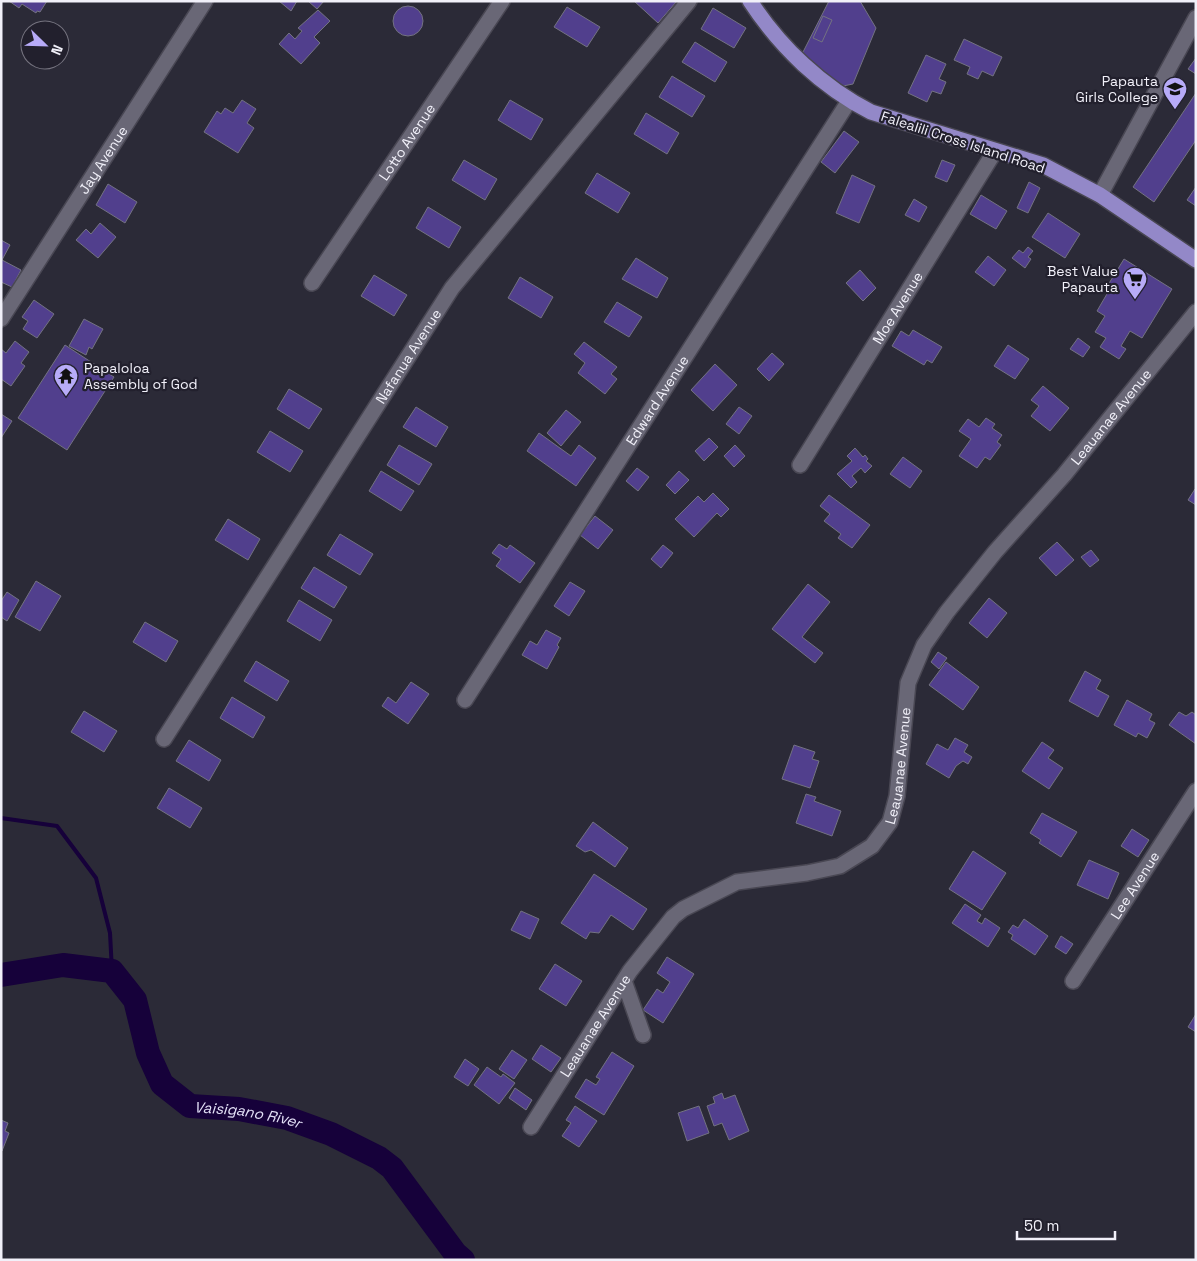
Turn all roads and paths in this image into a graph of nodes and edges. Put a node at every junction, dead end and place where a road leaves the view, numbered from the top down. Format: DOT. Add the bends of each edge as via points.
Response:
graph roads {
  1 [pos="205,1"];
  2 [pos="502,1"];
  3 [pos="689,1"];
  4 [pos="750,1"];
  5 [pos="1196,18"];
  6 [pos="849,101"];
  7 [pos="995,152"];
  8 [pos="1100,195"];
  9 [pos="1196,260"];
  10 [pos="312,283"];
  11 [pos="1196,312"];
  12 [pos="1,318"];
  13 [pos="800,464"];
  14 [pos="465,700"];
  15 [pos="164,739"];
  16 [pos="1196,791"];
  17 [pos="624,980"];
  18 [pos="1073,981"];
  19 [pos="643,1035"];
  20 [pos="531,1127"];
  1 -- 12 [label="street, Jay Avenue"];
  2 -- 10 [label="street, Lotto Avenue"];
  3 -- 15 [label="street, Nafanua Avenue" via="452,288"];
  4 -- 6 [label="main road, Falealili Cross Island Road" via="765,24 812,72"];
  5 -- 8 [label="street"];
  6 -- 7 [label="main road, Falealili Cross Island Road" via="871,112"];
  6 -- 14 [label="street, Edward Avenue"];
  7 -- 8 [label="main road, Falealili Cross Island Road" via="1042,165"];
  7 -- 13 [label="street, Moe Avenue"];
  8 -- 9 [label="main road, Falealili Cross Island Road"];
  11 -- 17 [label="street, Leauanae Avenue" via="1064,475 995,552 924,645 908,683 897,796 890,822 872,846 840,866 737,882 683,909 673,917"];
  16 -- 18 [label="street, Lee Avenue"];
  17 -- 19 [label="street"];
  17 -- 20 [label="street, Leauanae Avenue"];
}
